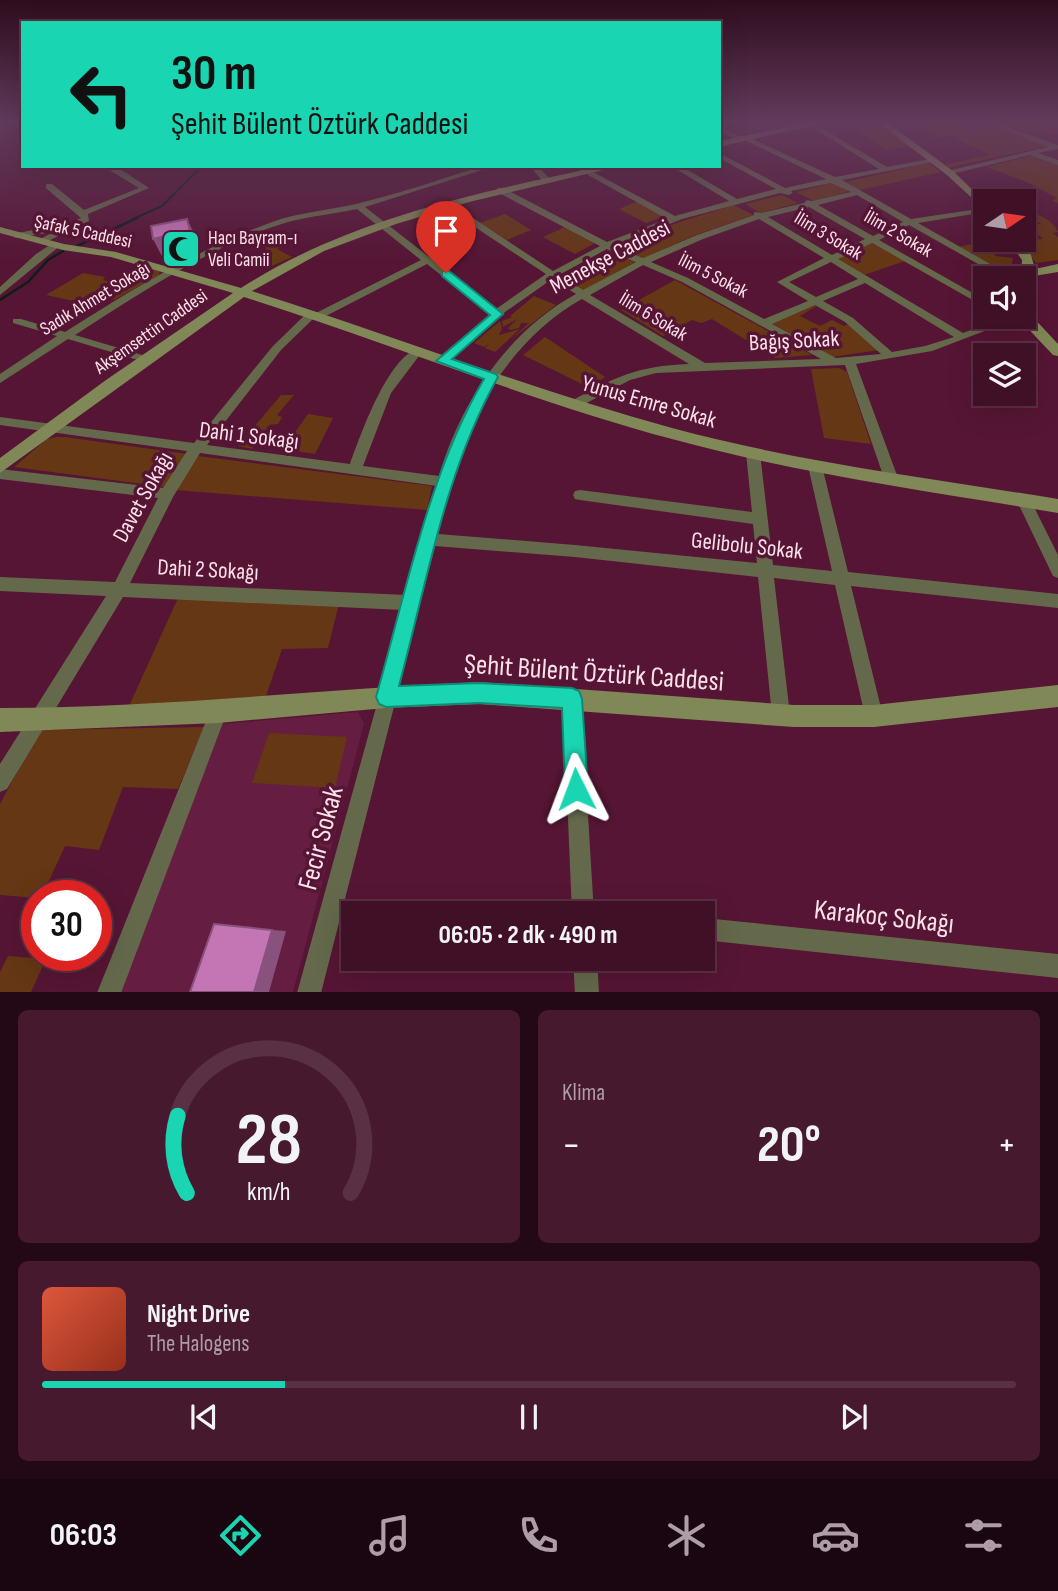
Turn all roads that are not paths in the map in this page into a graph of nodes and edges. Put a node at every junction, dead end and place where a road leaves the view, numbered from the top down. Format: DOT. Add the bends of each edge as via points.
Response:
graph roads {
  1 [pos="742,167"];
  2 [pos="806,167"];
  3 [pos="882,167"];
  4 [pos="899,167"];
  5 [pos="943,167"];
  6 [pos="973,167"];
  7 [pos="481,168"];
  8 [pos="536,168"];
  9 [pos="580,168"];
  10 [pos="607,168"];
  11 [pos="678,168"];
  12 [pos="114,169"];
  13 [pos="887,170"];
  14 [pos="589,172"];
  15 [pos="950,173"];
  16 [pos="547,181"];
  17 [pos="837,181"];
  18 [pos="49,186"];
  19 [pos="500,190"];
  20 [pos="786,191"];
  21 [pos="857,193"];
  22 [pos="973,196"];
  23 [pos="736,201"];
  24 [pos="446,204"];
  25 [pos="811,204"];
  26 [pos="358,206"];
  27 [pos="973,210"];
  28 [pos="83,212"];
  29 [pos="760,216"];
  30 [pos="674,219"];
  31 [pos="909,222"];
  32 [pos="382,225"];
  33 [pos="76,226"];
  34 [pos="0,230"];
  35 [pos="18,236"];
  36 [pos="872,239"];
  37 [pos="41,241"];
  38 [pos="56,245"];
  39 [pos="607,246"];
  40 [pos="831,258"];
  41 [pos="428,260"];
  42 [pos="644,261"];
  43 [pos="988,266"];
  44 [pos="1058,268"];
  45 [pos="176,271"];
  46 [pos="552,274"];
  47 [pos="1036,275"];
  48 [pos="866,279"];
  49 [pos="241,291"];
  50 [pos="0,292"];
  51 [pos="583,295"];
  52 [pos="973,297"];
  53 [pos="815,300"];
  54 [pos="497,314"];
  55 [pos="315,315"];
  56 [pos="17,321"];
  57 [pos="765,323"];
  58 [pos="979,329"];
  59 [pos="1036,329"];
  60 [pos="65,336"];
  61 [pos="962,337"];
  62 [pos="416,352"];
  63 [pos="1058,352"];
  64 [pos="890,356"];
  65 [pos="145,359"];
  66 [pos="849,360"];
  67 [pos="443,361"];
  68 [pos="832,361"];
  69 [pos="702,367"];
  70 [pos="491,377"];
  71 [pos="0,379"];
  72 [pos="575,404"];
  73 [pos="0,421"];
  74 [pos="48,428"];
  75 [pos="195,450"];
  76 [pos="752,453"];
  77 [pos="814,466"];
  78 [pos="0,467"];
  79 [pos="354,471"];
  80 [pos="0,474"];
  81 [pos="891,478"];
  82 [pos="445,482"];
  83 [pos="167,494"];
  84 [pos="580,495"];
  85 [pos="1024,501"];
  86 [pos="1058,506"];
  87 [pos="759,519"];
  88 [pos="431,540"];
  89 [pos="764,571"];
  90 [pos="1058,571"];
  91 [pos="842,578"];
  92 [pos="0,584"];
  93 [pos="120,588"];
  94 [pos="1058,601"];
  95 [pos="414,603"];
  96 [pos="1058,696"];
  97 [pos="386,697"];
  98 [pos="572,699"];
  99 [pos="218,712"];
  100 [pos="781,715"];
  101 [pos="874,716"];
  102 [pos="0,720"];
  103 [pos="40,720"];
  104 [pos="0,782"];
  105 [pos="582,901"];
  106 [pos="715,930"];
  107 [pos="1058,966"];
  108 [pos="586,971"];
  109 [pos="109,992"];
  110 [pos="309,992"];
  111 [pos="587,992"];
  1 -- 20 [label="street, İlim 2 Sokak"];
  2 -- 17 [label="street"];
  3 -- 13 [label="street"];
  4 -- 13 [label="street"];
  5 -- 15 [label="street"];
  6 -- 15 [label="street"];
  7 -- 26 [label="street, Sadık Ahmet Sokağı"];
  8 -- 16 [label="street"];
  9 -- 14 [label="street"];
  10 -- 14 [label="street, Akşemsettin Caddesi"];
  11 -- 23 [label="street, İlim 3 Sokak"];
  12 -- 28 [label="street" via="145,188"];
  13 -- 17 [label="street"];
  14 -- 16 [label="street, Akşemsettin Caddesi"];
  14 -- 30 [label="street"];
  15 -- 22 [label="street"];
  16 -- 19 [label="street, Akşemsettin Caddesi"];
  17 -- 20 [label="street"];
  17 -- 21 [label="street"];
  18 -- 28 [label="street"];
  19 -- 24 [label="street, Akşemsettin Caddesi"];
  19 -- 39 [label="street, İlim 5 Sokak"];
  20 -- 23 [label="street"];
  20 -- 25 [label="street, İlim 2 Sokak"];
  21 -- 25 [label="street, Menekşe Caddesi"];
  21 -- 31 [label="street"];
  23 -- 29 [label="street, İlim 3 Sokak"];
  23 -- 30 [label="street"];
  24 -- 32 [label="street, Akşemsettin Caddesi"];
  24 -- 46 [label="street, İlim 6 Sokak"];
  25 -- 29 [label="street, Menekşe Caddesi"];
  25 -- 36 [label="street, İlim 2 Sokak"];
  26 -- 32 [label="street"];
  26 -- 45 [label="street, Sadık Ahmet Sokağı" via="274,224"];
  27 -- 31 [label="street"];
  28 -- 33 [label="street" via="86,220"];
  29 -- 40 [label="street, İlim 3 Sokak"];
  29 -- 42 [label="street, Menekşe Caddesi"];
  30 -- 39 [label="street"];
  31 -- 36 [label="street"];
  31 -- 43 [label="street"];
  32 -- 41 [label="street"];
  32 -- 49 [label="street, Akşemsettin Caddesi" via="318,250"];
  33 -- 35 [label="street"];
  33 -- 37 [label="street"];
  34 -- 35 [label="street, Şafak 5 Caddesi"];
  35 -- 37 [label="street, Şafak 5 Caddesi"];
  36 -- 40 [label="street"];
  36 -- 52 [label="street, İlim 2 Sokak"];
  37 -- 38 [label="street, Şafak 5 Caddesi"];
  38 -- 45 [label="street, Şafak 5 Caddesi"];
  38 -- 50 [label="street" via="34,257"];
  39 -- 42 [label="street, İlim 5 Sokak"];
  39 -- 46 [label="street"];
  40 -- 48 [label="street, İlim 3 Sokak"];
  40 -- 53 [label="street" via="782,282"];
  41 -- 54 [label="street"];
  41 -- 55 [label="street, Davet Sokağı"];
  42 -- 51 [label="street, Menekşe Caddesi"];
  42 -- 57 [label="street, İlim 5 Sokak"];
  44 -- 47 [label="street"];
  45 -- 49 [label="street, Şafak 5 Caddesi"];
  45 -- 60 [label="street, Sadık Ahmet Sokağı"];
  46 -- 51 [label="street, İlim 6 Sokak"];
  46 -- 54 [label="street"];
  48 -- 53 [label="street"];
  48 -- 61 [label="street, İlim 3 Sokak"];
  49 -- 55 [label="street, Yunus Emre Sokak"];
  49 -- 65 [label="street, Akşemsettin Caddesi"];
  51 -- 69 [label="street, İlim 6 Sokak"];
  51 -- 70 [label="street, Menekşe Caddesi" via="541,322"];
  53 -- 57 [label="street"];
  53 -- 64 [label="street" via="856,326"];
  54 -- 67 [label="street"];
  55 -- 62 [label="street, Yunus Emre Sokak"];
  55 -- 75 [label="street, Davet Sokağı" via="277,348"];
  56 -- 60 [label="street"];
  57 -- 68 [label="street, İlim 5 Sokak"];
  58 -- 61 [label="street, Bağış Sokak"];
  59 -- 63 [label="street"];
  60 -- 65 [label="street"];
  60 -- 71 [label="street, Sadık Ahmet Sokağı"];
  61 -- 64 [label="street, Bağış Sokak"];
  62 -- 67 [label="street, Yunus Emre Sokak"];
  62 -- 79 [label="street" via="384,392"];
  64 -- 66 [label="street, Bağış Sokak"];
  65 -- 74 [label="street, Akşemsettin Caddesi"];
  66 -- 68 [label="street, Bağış Sokak"];
  66 -- 81 [label="street"];
  67 -- 70 [label="street, Yunus Emre Sokak"];
  68 -- 69 [label="street, Bağış Sokak"];
  69 -- 72 [label="street, Bağış Sokak" via="639,373"];
  70 -- 72 [label="street, Yunus Emre Sokak"];
  70 -- 82 [label="street, Menekşe Caddesi" via="461,434"];
  72 -- 76 [label="street, Yunus Emre Sokak"];
  73 -- 74 [label="street, Dahi 1 Sokağı"];
  74 -- 75 [label="street, Dahi 1 Sokağı"];
  74 -- 78 [label="street, Akşemsettin Caddesi"];
  75 -- 79 [label="street, Dahi 1 Sokağı"];
  75 -- 83 [label="street, Davet Sokağı"];
  76 -- 77 [label="street, Yunus Emre Sokak"];
  76 -- 87 [label="street"];
  77 -- 81 [label="street, Yunus Emre Sokak"];
  77 -- 91 [label="street"];
  79 -- 82 [label="street, Dahi 1 Sokağı"];
  80 -- 83 [label="street"];
  81 -- 85 [label="street, Yunus Emre Sokak"];
  82 -- 88 [label="street, Menekşe Caddesi"];
  83 -- 93 [label="street, Davet Sokağı"];
  84 -- 87 [label="street"];
  85 -- 86 [label="street, Yunus Emre Sokak"];
  85 -- 90 [label="street"];
  87 -- 89 [label="street"];
  88 -- 89 [label="street, Gelibolu Sokak"];
  88 -- 95 [label="street, Menekşe Caddesi"];
  89 -- 91 [label="street, Gelibolu Sokak"];
  89 -- 100 [label="street"];
  91 -- 94 [label="street, Gelibolu Sokak"];
  91 -- 101 [label="street"];
  92 -- 93 [label="street, Dahi 2 Sokağı"];
  93 -- 95 [label="street, Dahi 2 Sokağı"];
  93 -- 103 [label="street, Davet Sokağı"];
  95 -- 97 [label="street, Menekşe Caddesi"];
  96 -- 101 [label="street, Şehit Bülent Öztürk Caddesi"];
  97 -- 98 [label="street, Şehit Bülent Öztürk Caddesi" via="479,693"];
  97 -- 99 [label="street, Şehit Bülent Öztürk Caddesi"];
  97 -- 110 [label="street, Fecir Sokak"];
  98 -- 100 [label="street, Şehit Bülent Öztürk Caddesi"];
  98 -- 105 [label="street"];
  99 -- 103 [label="street, Şehit Bülent Öztürk Caddesi"];
  99 -- 109 [label="street"];
  100 -- 101 [label="street, Şehit Bülent Öztürk Caddesi"];
  102 -- 103 [label="street, Şehit Bülent Öztürk Caddesi"];
  103 -- 104 [label="street, Davet Sokağı"];
  106 -- 107 [label="street, Karakoç Sokağı"];
  108 -- 111 [label="street"];
}
